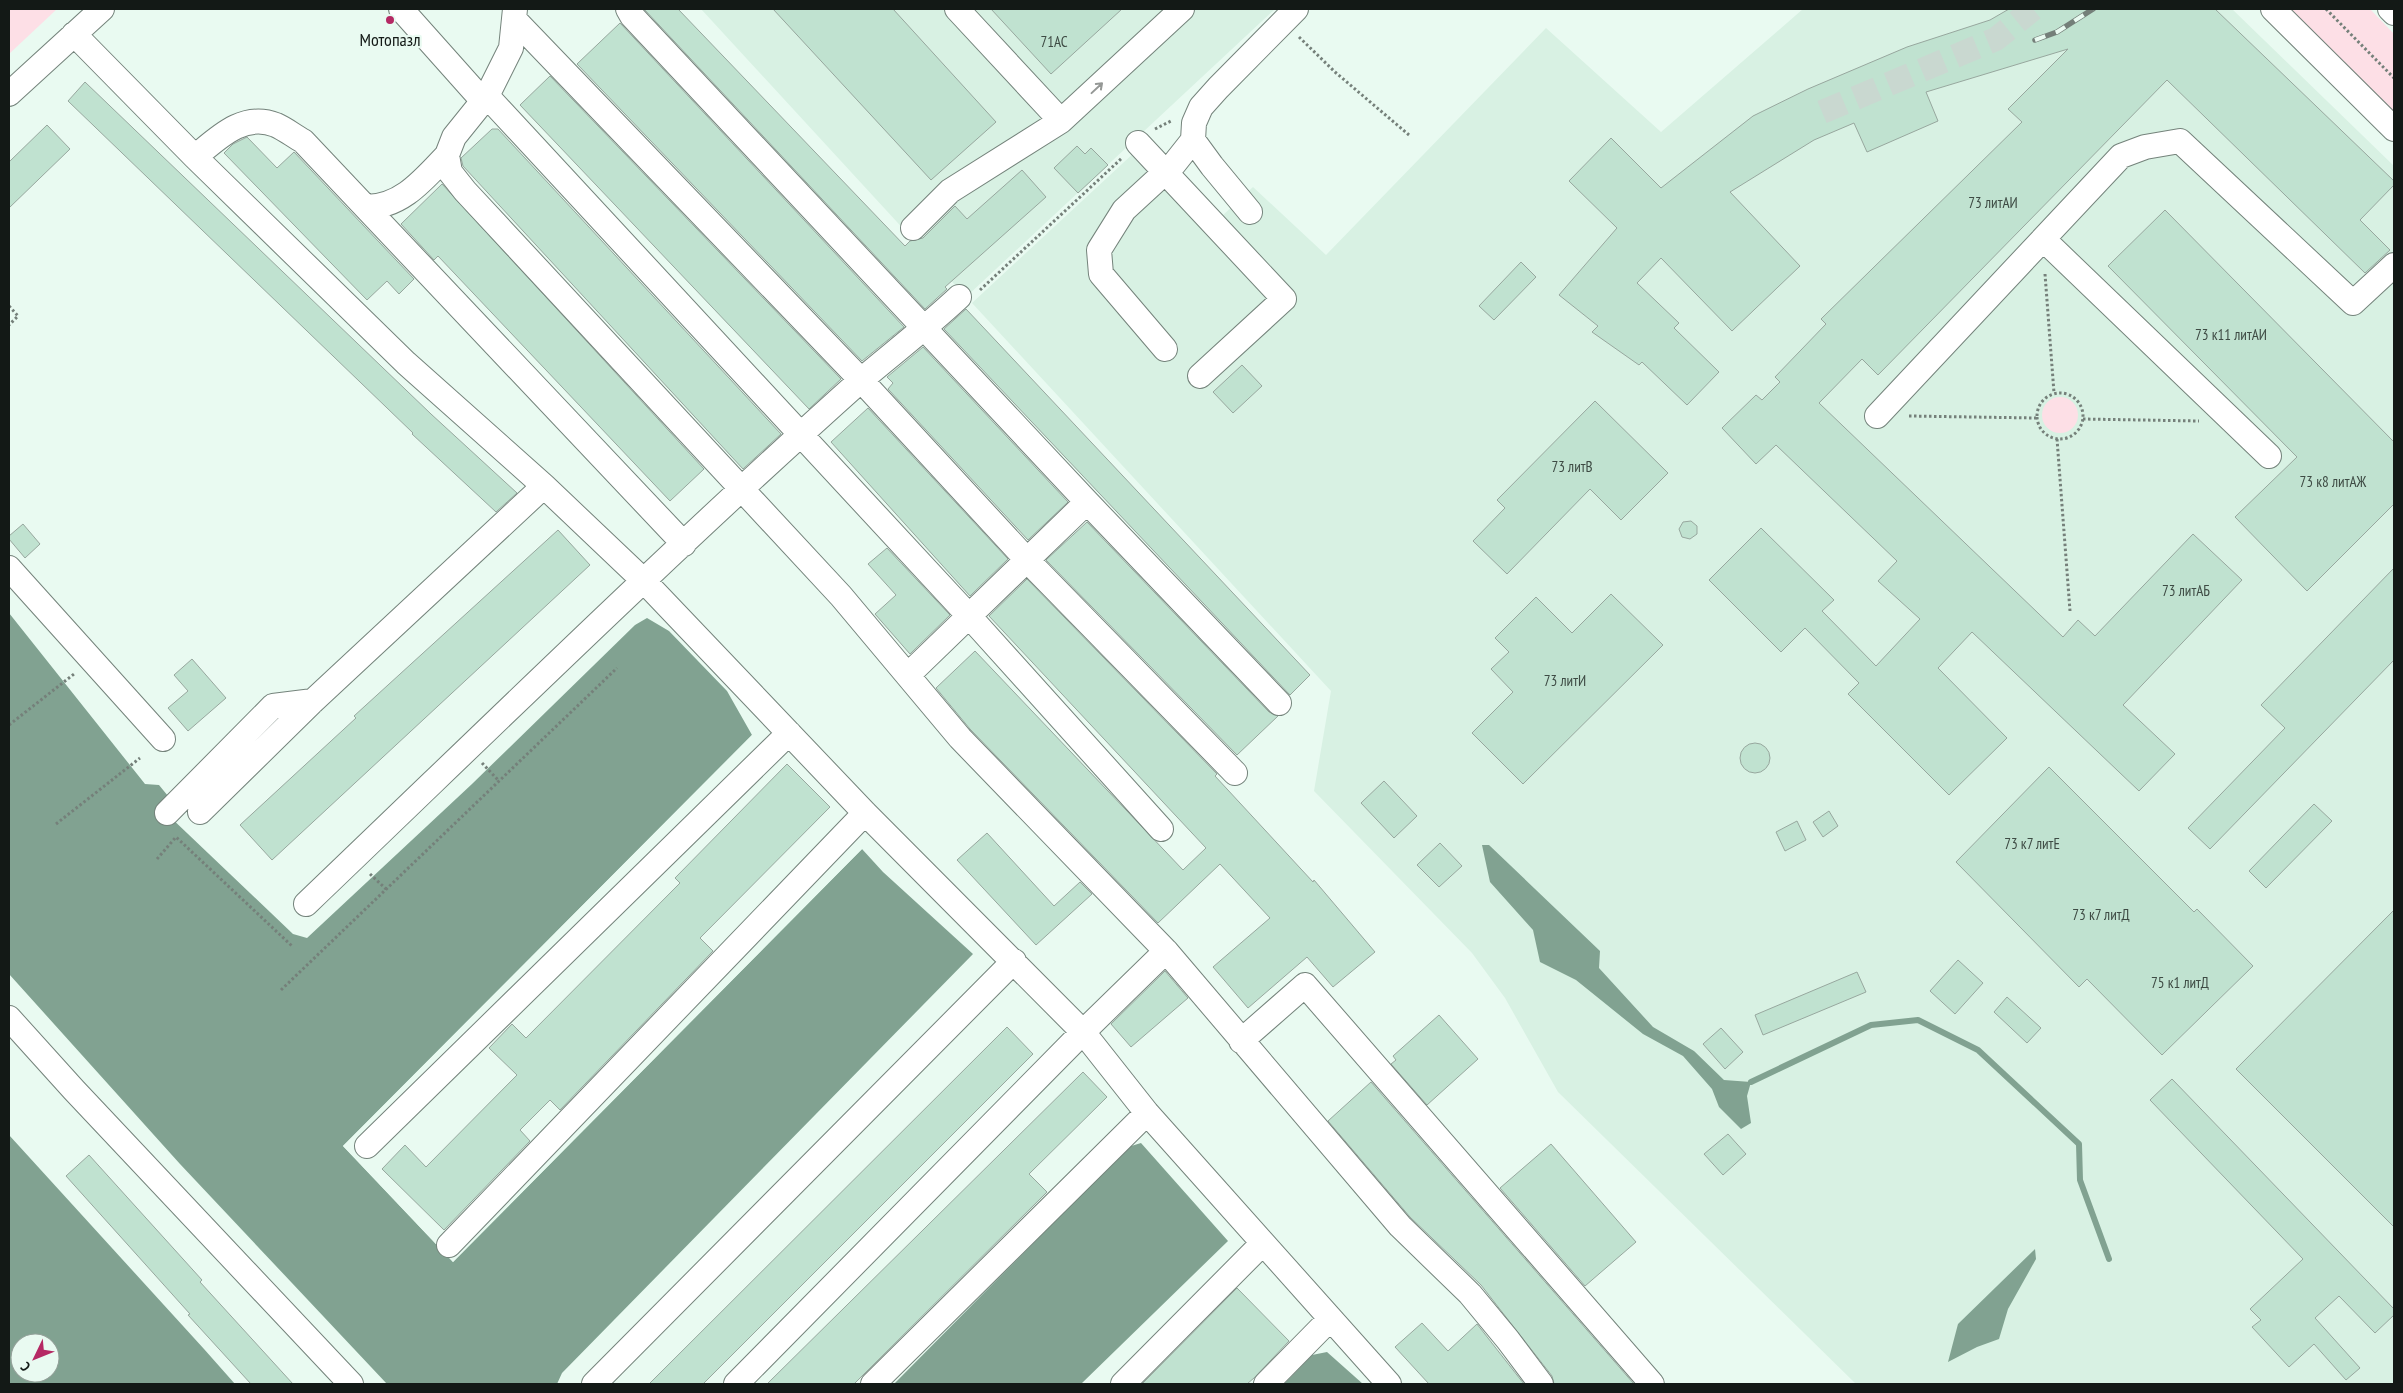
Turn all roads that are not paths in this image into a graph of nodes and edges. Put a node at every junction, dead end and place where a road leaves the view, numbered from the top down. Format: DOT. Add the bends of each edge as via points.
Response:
graph roads {
  1 [pos="102,9"];
  2 [pos="401,9"];
  3 [pos="628,9"];
  4 [pos="957,9"];
  5 [pos="1182,9"];
  6 [pos="2272,9"];
  7 [pos="2390,9"];
  8 [pos="2394,13"];
  9 [pos="515,14"];
  10 [pos="1291,15"];
  11 [pos="74,34"];
  12 [pos="9,94"];
  13 [pos="485,99"];
  14 [pos="1061,121"];
  15 [pos="2394,130"];
  16 [pos="1193,140"];
  17 [pos="1138,143"];
  18 [pos="195,156"];
  19 [pos="447,156"];
  20 [pos="1165,172"];
  21 [pos="366,207"];
  22 [pos="1250,212"];
  23 [pos="912,228"];
  24 [pos="2043,239"];
  25 [pos="2394,265"];
  26 [pos="959,298"];
  27 [pos="926,329"];
  28 [pos="1165,348"];
  29 [pos="1200,376"];
  30 [pos="862,380"];
  31 [pos="1877,416"];
  32 [pos="801,436"];
  33 [pos="2269,456"];
  34 [pos="544,486"];
  35 [pos="743,490"];
  36 [pos="1087,502"];
  37 [pos="684,544"];
  38 [pos="1028,560"];
  39 [pos="9,568"];
  40 [pos="644,581"];
  41 [pos="969,616"];
  42 [pos="909,674"];
  43 [pos="313,700"];
  44 [pos="1279,703"];
  45 [pos="789,733"];
  46 [pos="163,739"];
  47 [pos="1235,773"];
  48 [pos="200,812"];
  49 [pos="865,813"];
  50 [pos="167,814"];
  51 [pos="1161,829"];
  52 [pos="306,904"];
  53 [pos="1166,951"];
  54 [pos="1014,961"];
  55 [pos="9,1018"];
  56 [pos="1083,1032"];
  57 [pos="1241,1041"];
  58 [pos="1148,1113"];
  59 [pos="367,1146"];
  60 [pos="1263,1243"];
  61 [pos="449,1245"];
  62 [pos="1330,1319"];
  63 [pos="351,1384"];
  64 [pos="594,1384"];
  65 [pos="736,1384"];
  66 [pos="873,1384"];
  67 [pos="1122,1384"];
  68 [pos="1266,1384"];
  69 [pos="1389,1384"];
  70 [pos="1541,1384"];
  71 [pos="1652,1384"];
  1 -- 11 [label="street"];
  2 -- 13 [label="street"];
  3 -- 27 [label="street"];
  4 -- 14 [label="street"];
  14 -- 5 [label="street, one-way"];
  6 -- 15 [label="street"];
  7 -- 8 [label="street"];
  9 -- 13 [label="street" via="511,48"];
  9 -- 30 [label="street"];
  10 -- 16 [label="street" via="1201,107 1194,124"];
  11 -- 12 [label="street"];
  11 -- 18 [label="street"];
  13 -- 19 [label="street" via="454,137"];
  13 -- 32 [label="street"];
  14 -- 23 [label="street" via="950,191"];
  16 -- 20 [label="street"];
  16 -- 22 [label="street"];
  17 -- 20 [label="street"];
  18 -- 21 [label="street" via="231,128 252,121 276,125 303,141"];
  18 -- 34 [label="street" via="406,363"];
  19 -- 21 [label="street" via="418,186 396,202"];
  19 -- 35 [label="street" via="450,172 465,191"];
  20 -- 28 [label="street" via="1124,210 1099,250 1101,274"];
  20 -- 29 [label="street" via="1284,299"];
  21 -- 37 [label="street"];
  24 -- 25 [label="street" via="2121,156 2145,147 2180,141 2353,303"];
  24 -- 31 [label="street"];
  24 -- 33 [label="street"];
  26 -- 27 [label="street"];
  27 -- 30 [label="street"];
  27 -- 36 [label="street"];
  30 -- 32 [label="street"];
  30 -- 38 [label="street"];
  32 -- 35 [label="street"];
  32 -- 41 [label="street"];
  34 -- 40 [label="street"];
  34 -- 43 [label="street"];
  35 -- 37 [label="street"];
  35 -- 42 [label="street"];
  36 -- 38 [label="street"];
  36 -- 44 [label="street"];
  37 -- 40 [label="street"];
  38 -- 41 [label="street"];
  38 -- 47 [label="street"];
  39 -- 46 [label="street"];
  40 -- 45 [label="street"];
  40 -- 52 [label="street"];
  41 -- 42 [label="street"];
  41 -- 51 [label="street"];
  42 -- 53 [label="street" via="960,738"];
  43 -- 48 [label="street"];
  43 -- 50 [label="street" via="273,706"];
  45 -- 49 [label="street"];
  45 -- 59 [label="street"];
  49 -- 54 [label="street"];
  49 -- 61 [label="street"];
  53 -- 56 [label="street"];
  53 -- 57 [label="street"];
  54 -- 56 [label="street"];
  54 -- 64 [label="street"];
  55 -- 63 [label="street"];
  56 -- 58 [label="street"];
  56 -- 65 [label="street"];
  57 -- 70 [label="street" via="1400,1226 1470,1294"];
  57 -- 71 [label="street" via="1305,985"];
  58 -- 60 [label="street"];
  58 -- 66 [label="street"];
  60 -- 62 [label="street"];
  60 -- 67 [label="street"];
  62 -- 68 [label="street"];
  62 -- 69 [label="street"];
}
